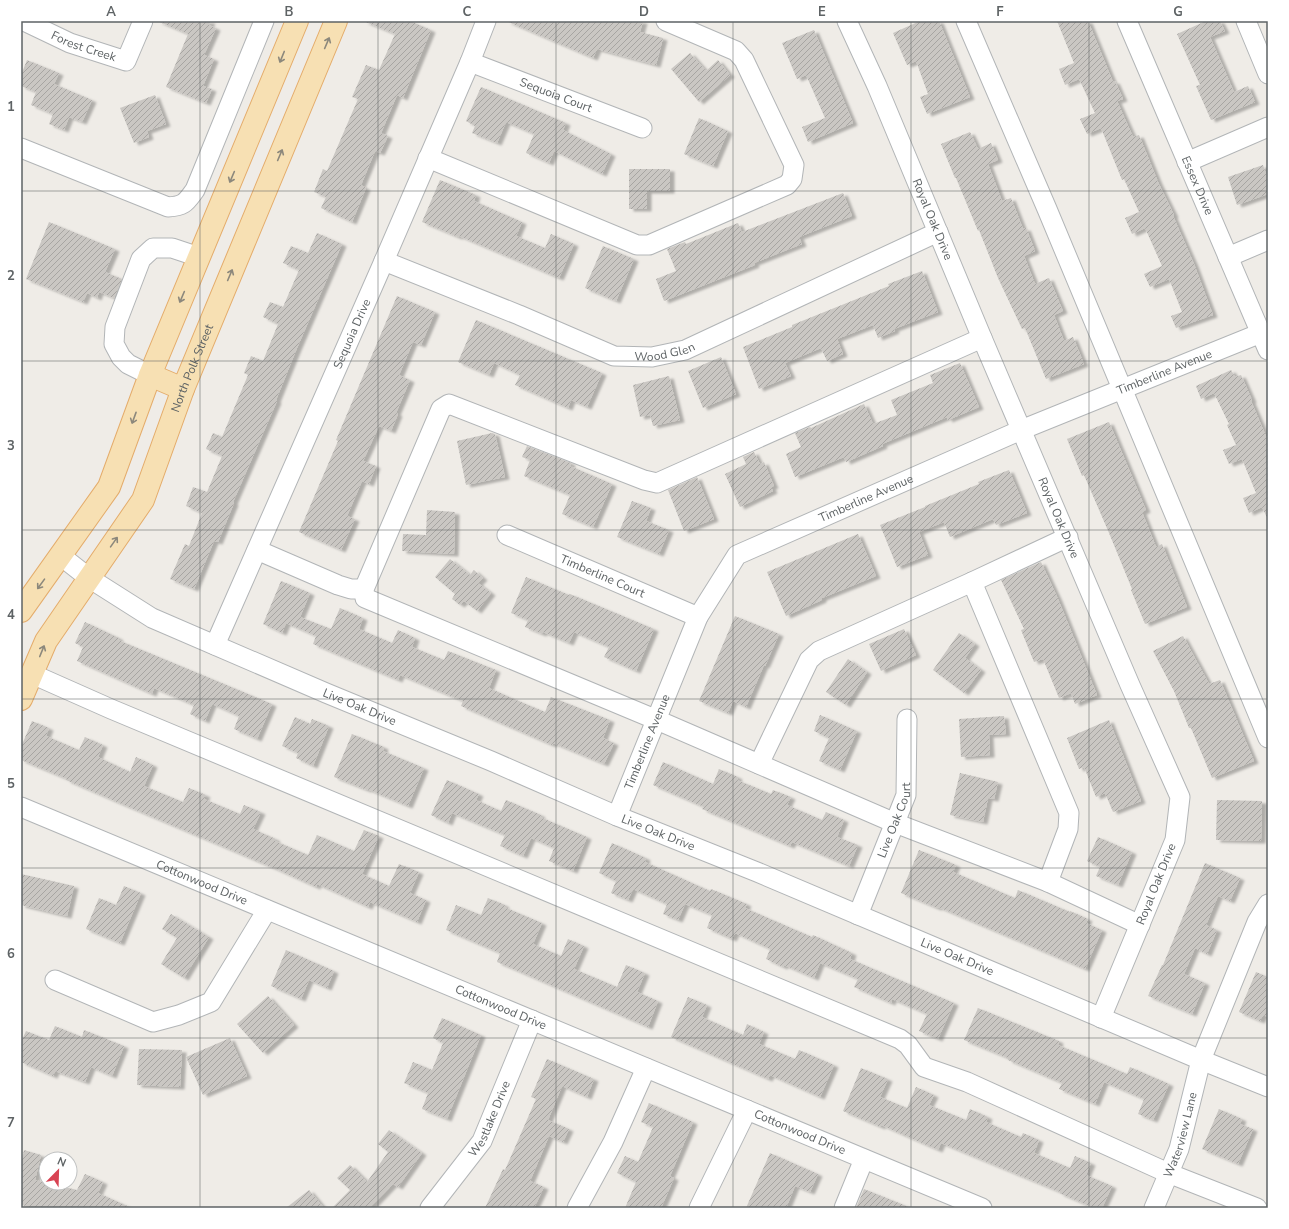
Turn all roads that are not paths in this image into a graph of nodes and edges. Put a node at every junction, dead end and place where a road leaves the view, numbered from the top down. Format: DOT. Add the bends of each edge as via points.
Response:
graph roads {
  1 [pos="24,21"];
  2 [pos="143,21"];
  3 [pos="264,21"];
  4 [pos="297,21"];
  5 [pos="486,21"];
  6 [pos="666,21"];
  7 [pos="847,21"];
  8 [pos="966,21"];
  9 [pos="1127,21"];
  10 [pos="1246,21"];
  11 [pos="333,22"];
  12 [pos="470,62"];
  13 [pos="1268,74"];
  14 [pos="1268,127"];
  15 [pos="642,128"];
  16 [pos="21,148"];
  17 [pos="428,158"];
  18 [pos="1187,162"];
  19 [pos="938,232"];
  20 [pos="1268,240"];
  21 [pos="199,257"];
  22 [pos="1228,257"];
  23 [pos="384,261"];
  24 [pos="1261,333"];
  25 [pos="982,338"];
  26 [pos="1268,350"];
  27 [pos="150,375"];
  28 [pos="183,389"];
  29 [pos="1122,389"];
  30 [pos="1021,430"];
  31 [pos="507,535"];
  32 [pos="1068,537"];
  33 [pos="257,550"];
  34 [pos="61,556"];
  35 [pos="89,578"];
  36 [pos="972,582"];
  37 [pos="364,589"];
  38 [pos="21,611"];
  39 [pos="698,617"];
  40 [pos="215,645"];
  41 [pos="32,674"];
  42 [pos="21,699"];
  43 [pos="907,719"];
  44 [pos="657,720"];
  45 [pos="1268,738"];
  46 [pos="759,764"];
  47 [pos="21,807"];
  48 [pos="617,816"];
  49 [pos="895,823"];
  50 [pos="1048,882"];
  51 [pos="1268,904"];
  52 [pos="267,910"];
  53 [pos="858,915"];
  54 [pos="1140,925"];
  55 [pos="55,980"];
  56 [pos="1101,1018"];
  57 [pos="532,1020"];
  58 [pos="1201,1060"];
  59 [pos="646,1068"];
  60 [pos="1268,1087"];
  61 [pos="747,1110"];
  62 [pos="864,1159"];
  63 [pos="1168,1173"];
  64 [pos="958,1204"];
  65 [pos="430,1208"];
  66 [pos="577,1208"];
  67 [pos="699,1208"];
  68 [pos="844,1208"];
  69 [pos="982,1208"];
  70 [pos="1154,1208"];
  71 [pos="1257,1208"];
  1 -- 2 [label="street, Forest Creek" via="70,43 126,61"];
  3 -- 16 [label="street" via="195,190 187,201 179,206 168,207"];
  4 -- 21 [label="main road, one-way"];
  5 -- 12 [label="street, Sequoia Drive"];
  6 -- 17 [label="street" via="736,51 744,60 794,165 792,179 787,185 649,244 637,245"];
  7 -- 19 [label="street, Royal Oak Drive"];
  8 -- 29 [label="street"];
  9 -- 18 [label="street, Essex Drive"];
  10 -- 13 [label="street"];
  28 -- 11 [label="main road, North Polk Street, one-way"];
  12 -- 15 [label="street, Sequoia Court"];
  12 -- 17 [label="street, Sequoia Drive"];
  14 -- 18 [label="street"];
  17 -- 23 [label="street, Sequoia Drive"];
  18 -- 22 [label="street, Essex Drive"];
  19 -- 23 [label="street, Wood Glen" via="685,350 652,357 614,356"];
  19 -- 25 [label="street, Royal Oak Drive"];
  20 -- 22 [label="street"];
  21 -- 27 [label="main road, one-way"];
  21 -- 27 [label="street" via="172,248 153,248 141,259 115,327 114,344 128,364"];
  22 -- 24 [label="street, Essex Drive"];
  23 -- 33 [label="street, Sequoia Drive"];
  24 -- 26 [label="street, Essex Drive"];
  24 -- 29 [label="street, Timberline Avenue"];
  25 -- 30 [label="street, Royal Oak Drive"];
  25 -- 37 [label="street" via="657,483 449,404 441,409"];
  27 -- 28 [label="main road"];
  27 -- 34 [label="main road, one-way" via="109,487"];
  35 -- 28 [label="main road, North Polk Street, one-way" via="143,500"];
  29 -- 30 [label="street, Timberline Avenue"];
  29 -- 45 [label="street"];
  30 -- 32 [label="street, Royal Oak Drive"];
  30 -- 39 [label="street, Timberline Avenue" via="737,556"];
  31 -- 39 [label="street, Timberline Court"];
  32 -- 36 [label="street"];
  32 -- 54 [label="street, Royal Oak Drive" via="1180,796 1174,840"];
  33 -- 37 [label="street" via="338,585"];
  33 -- 40 [label="street, Sequoia Drive"];
  34 -- 35 [label="street, Live Oak Drive"];
  34 -- 38 [label="main road, one-way"];
  35 -- 40 [label="street, Live Oak Drive" via="152,618"];
  41 -- 35 [label="main road, North Polk Street, one-way" via="46,641"];
  36 -- 46 [label="street" via="819,651 809,660"];
  36 -- 50 [label="street" via="1069,813 1068,829"];
  37 -- 44 [label="street" via="365,598"];
  39 -- 44 [label="street, Timberline Avenue"];
  40 -- 48 [label="street, Live Oak Drive"];
  41 -- 42 [label="main road, North Polk Street"];
  41 -- 63 [label="street" via="900,1039 908,1045 924,1067 967,1082"];
  43 -- 49 [label="street, Live Oak Court" via="906,795"];
  44 -- 46 [label="street"];
  44 -- 48 [label="street, Timberline Avenue"];
  46 -- 49 [label="street"];
  47 -- 52 [label="street, Cottonwood Drive"];
  48 -- 53 [label="street, Live Oak Drive"];
  49 -- 50 [label="street"];
  49 -- 53 [label="street, Live Oak Court"];
  50 -- 54 [label="street"];
  51 -- 58 [label="street, Waterview Lane" via="1256,922"];
  52 -- 55 [label="street" via="210,1002 179,1015 153,1022"];
  52 -- 57 [label="street, Cottonwood Drive"];
  53 -- 56 [label="street, Live Oak Drive"];
  54 -- 56 [label="street, Royal Oak Drive"];
  56 -- 58 [label="street, Live Oak Drive"];
  57 -- 59 [label="street, Cottonwood Drive"];
  57 -- 65 [label="street, Westlake Drive" via="482,1141"];
  58 -- 60 [label="street, Live Oak Drive"];
  58 -- 63 [label="street, Waterview Lane" via="1179,1149"];
  59 -- 61 [label="street, Cottonwood Drive"];
  59 -- 66 [label="street" via="613,1142"];
  61 -- 62 [label="street, Cottonwood Drive"];
  61 -- 67 [label="street"];
  62 -- 64 [label="street, Cottonwood Drive"];
  62 -- 68 [label="street"];
  63 -- 70 [label="street, Waterview Lane"];
  63 -- 71 [label="street"];
  64 -- 69 [label="street, Cottonwood Drive"];
}
